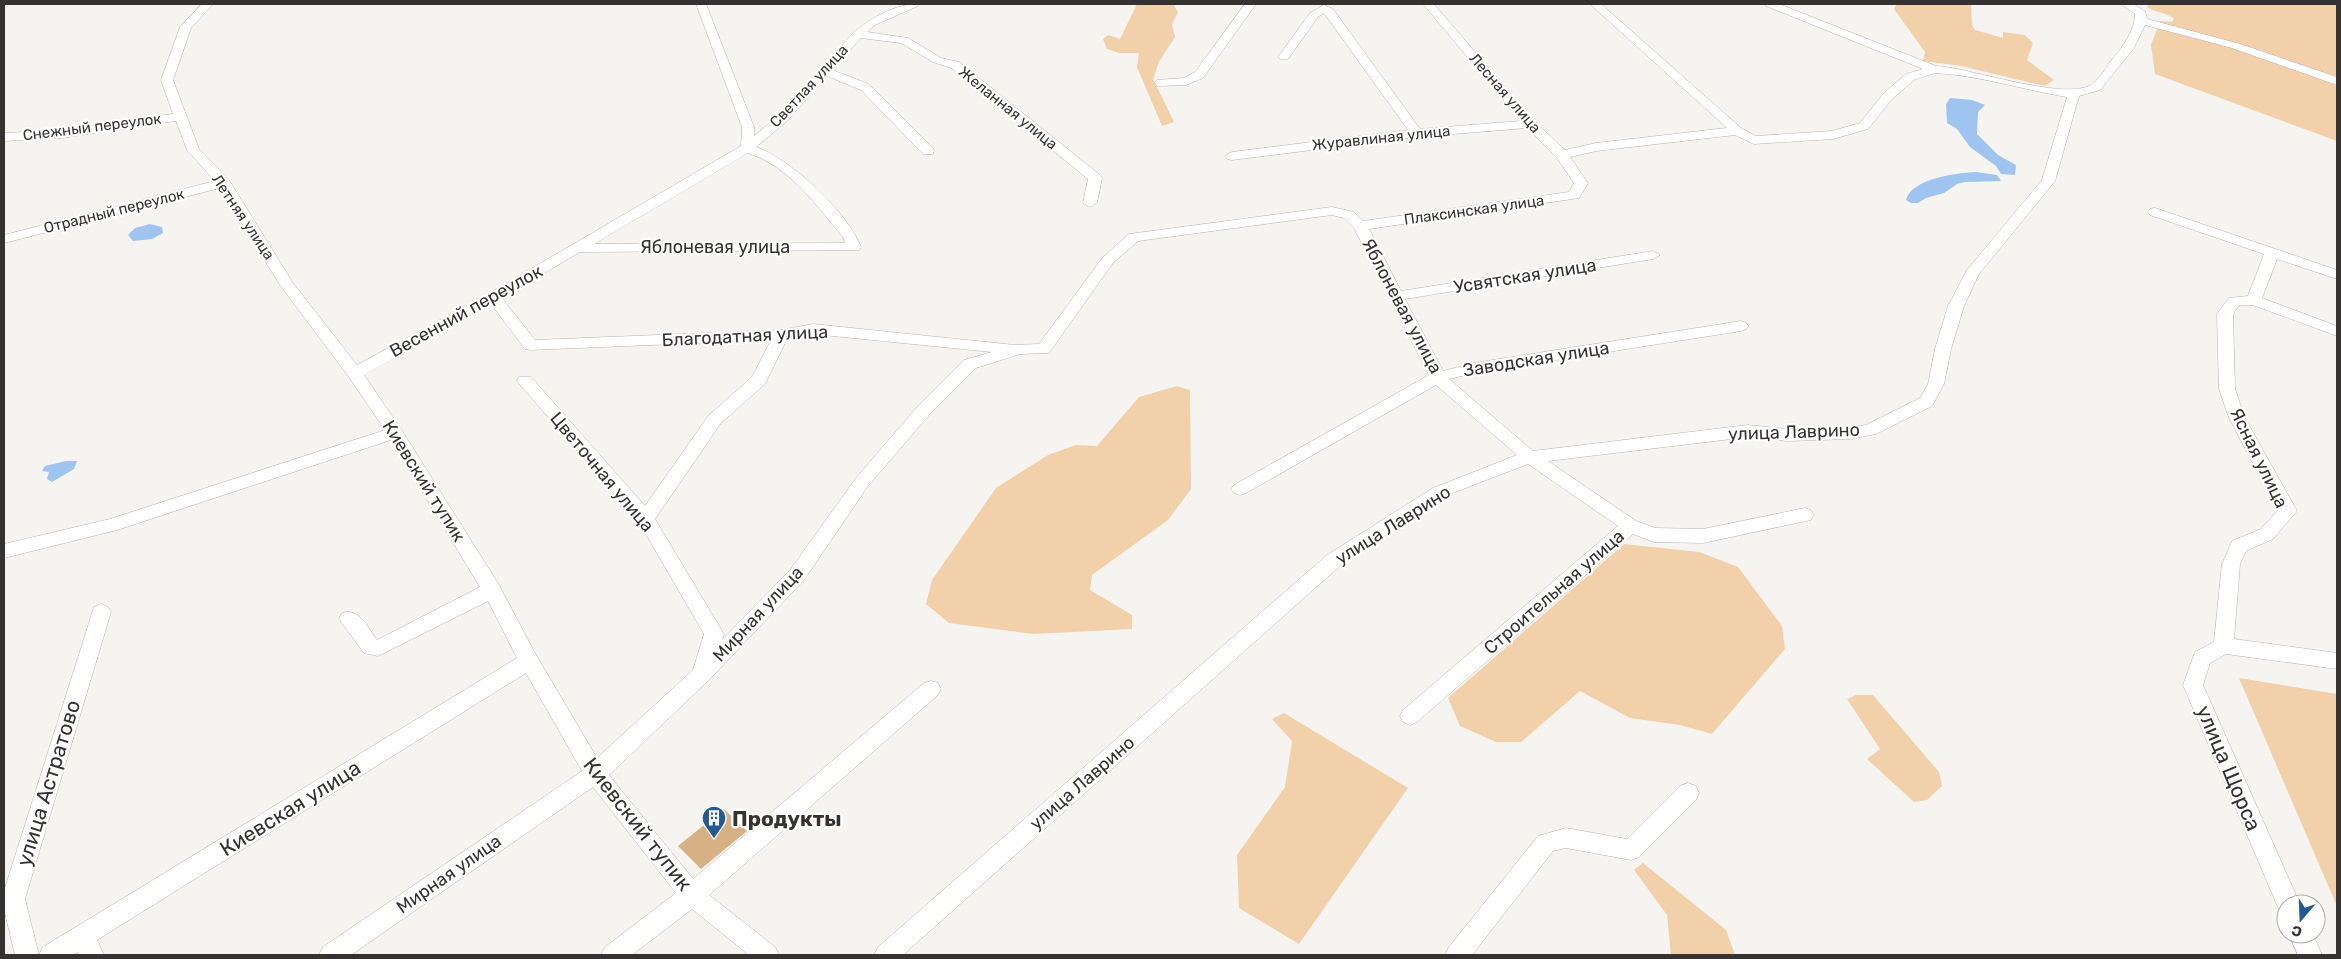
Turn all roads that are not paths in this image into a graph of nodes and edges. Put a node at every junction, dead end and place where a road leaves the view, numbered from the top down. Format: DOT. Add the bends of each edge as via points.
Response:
graph roads {
  1 [pos="208,4"];
  2 [pos="701,4"];
  3 [pos="914,4"];
  4 [pos="1251,4"];
  5 [pos="1428,4"];
  6 [pos="1594,4"];
  7 [pos="1770,4"];
  8 [pos="2126,4"];
  9 [pos="2141,17"];
  10 [pos="858,34"];
  11 [pos="1284,57"];
  12 [pos="1934,69"];
  13 [pos="825,71"];
  14 [pos="2337,81"];
  15 [pos="1161,83"];
  16 [pos="2074,94"];
  17 [pos="179,117"];
  18 [pos="1530,124"];
  19 [pos="1737,131"];
  20 [pos="1416,133"];
  21 [pos="4,137"];
  22 [pos="747,148"];
  23 [pos="928,151"];
  24 [pos="1562,155"];
  25 [pos="1232,156"];
  26 [pos="1581,183"];
  27 [pos="224,184"];
  28 [pos="1090,203"];
  29 [pos="2155,212"];
  30 [pos="1360,226"];
  31 [pos="1134,237"];
  32 [pos="4,239"];
  33 [pos="577,248"];
  34 [pos="2272,252"];
  35 [pos="1654,256"];
  36 [pos="2337,275"];
  37 [pos="1396,296"];
  38 [pos="493,297"];
  39 [pos="2254,300"];
  40 [pos="1741,326"];
  41 [pos="2337,332"];
  42 [pos="781,334"];
  43 [pos="1018,349"];
  44 [pos="353,370"];
  45 [pos="1438,377"];
  46 [pos="525,382"];
  47 [pos="395,432"];
  48 [pos="1530,456"];
  49 [pos="1240,490"];
  50 [pos="1805,515"];
  51 [pos="646,519"];
  52 [pos="1630,526"];
  53 [pos="4,551"];
  54 [pos="492,590"];
  55 [pos="101,612"];
  56 [pos="349,618"];
  57 [pos="2224,644"];
  58 [pos="529,661"];
  59 [pos="2337,661"];
  60 [pos="702,674"];
  61 [pos="930,690"];
  62 [pos="1410,716"];
  63 [pos="595,774"];
  64 [pos="1688,793"];
  65 [pos="2284,894"];
  66 [pos="692,895"];
  67 [pos="87,946"];
  68 [pos="27,955"];
  69 [pos="51,955"];
  70 [pos="331,955"];
  71 [pos="613,955"];
  72 [pos="767,955"];
  73 [pos="886,955"];
  74 [pos="1458,955"];
  1 -- 17 [label="street, Летняя улица" via="186,27 167,80"];
  2 -- 22 [label="street" via="748,128"];
  3 -- 10 [label="street, Светлая улица" via="871,23"];
  4 -- 15 [label="street" via="1199,75 1184,82"];
  5 -- 18 [label="street, Лесная улица"];
  6 -- 19 [label="street"];
  7 -- 12 [label="street"];
  8 -- 9 [label="street"];
  9 -- 14 [label="street"];
  9 -- 16 [label="street" via="2128,48 2096,87"];
  10 -- 13 [label="street, Светлая улица"];
  10 -- 28 [label="street, Желанная улица" via="904,40 937,60 955,65 1095,178"];
  11 -- 20 [label="street" via="1314,15 1324,8"];
  12 -- 16 [label="street"];
  12 -- 19 [label="street" via="1910,77 1888,96 1864,126 1833,135 1754,140"];
  13 -- 22 [label="street, Светлая улица" via="782,120"];
  13 -- 23 [label="street" via="866,87"];
  16 -- 48 [label="street, улица Лаврино" via="2048,181 1972,273 1956,306 1931,395 1926,402 1870,430 1850,434 1787,435 1748,431"];
  17 -- 21 [label="street, Снежный переулок" via="61,134"];
  17 -- 27 [label="street, Летняя улица" via="192,150"];
  18 -- 20 [label="street, Журавлиная улица"];
  18 -- 24 [label="street, Лесная улица"];
  19 -- 24 [label="street" via="1596,147"];
  20 -- 25 [label="street, Журавлиная улица"];
  22 -- 33 [label="street, Светлая улица"];
  22 -- 33 [label="street, Яблоневая улица" via="762,151 787,166 850,236 854,247"];
  24 -- 26 [label="street, Лесная улица"];
  26 -- 30 [label="street, Плаксинская улица" via="1574,195"];
  27 -- 32 [label="street, Отрадный переулок"];
  27 -- 44 [label="street, Летняя улица" via="287,284"];
  29 -- 34 [label="street"];
  30 -- 31 [label="street, Яблоневая улица" via="1349,215 1332,210 1236,226"];
  30 -- 37 [label="street, Яблоневая улица"];
  31 -- 43 [label="street, Мирная улица" via="1108,260 1043,349"];
  33 -- 38 [label="street, Весенний переулок"];
  34 -- 36 [label="street"];
  34 -- 39 [label="street"];
  35 -- 37 [label="street, Усвятская улица"];
  37 -- 45 [label="street, Яблоневая улица"];
  38 -- 42 [label="street, Благодатная улица" via="531,345"];
  38 -- 44 [label="street, Весенний переулок"];
  39 -- 41 [label="street"];
  39 -- 57 [label="street, Ясная улица" via="2234,301 2225,314 2227,389 2237,418 2288,511 2267,534 2239,546 2230,564"];
  40 -- 45 [label="street, Заводская улица" via="1474,368"];
  42 -- 43 [label="street, Благодатная улица" via="813,329"];
  42 -- 51 [label="street" via="759,380 716,420"];
  43 -- 60 [label="street, Мирная улица" via="970,364 924,410 862,482 797,576"];
  44 -- 47 [label="street, Киевский тупик"];
  45 -- 48 [label="street, Яблоневая улица"];
  45 -- 49 [label="street, Заводская улица"];
  46 -- 51 [label="street, Цветочная улица"];
  47 -- 53 [label="street" via="111,525"];
  47 -- 54 [label="street, Киевский тупик"];
  48 -- 52 [label="street, Яблоневая улица"];
  48 -- 73 [label="street, улица Лаврино" via="1439,492 1334,560"];
  50 -- 52 [label="street, Строительная улица" via="1703,536 1654,535"];
  51 -- 60 [label="street, Цветочная улица" via="714,634"];
  52 -- 62 [label="street, Строительная улица"];
  54 -- 56 [label="street" via="378,648 371,647"];
  54 -- 58 [label="street, Киевский тупик"];
  55 -- 68 [label="street, улица Астратово" via="13,899"];
  57 -- 59 [label="street"];
  57 -- 65 [label="street, улица Щорса" via="2202,658 2193,686"];
  58 -- 63 [label="street, Киевский тупик"];
  58 -- 67 [label="street, Киевская улица"];
  60 -- 63 [label="street, Мирная улица"];
  61 -- 66 [label="street"];
  63 -- 66 [label="street, Киевский тупик"];
  63 -- 70 [label="street, Мирная улица"];
  64 -- 74 [label="street" via="1631,850 1566,838 1546,843"];
  66 -- 71 [label="street"];
  66 -- 72 [label="street, Киевский тупик"];
  67 -- 69 [label="street, Киевская улица"];
}
